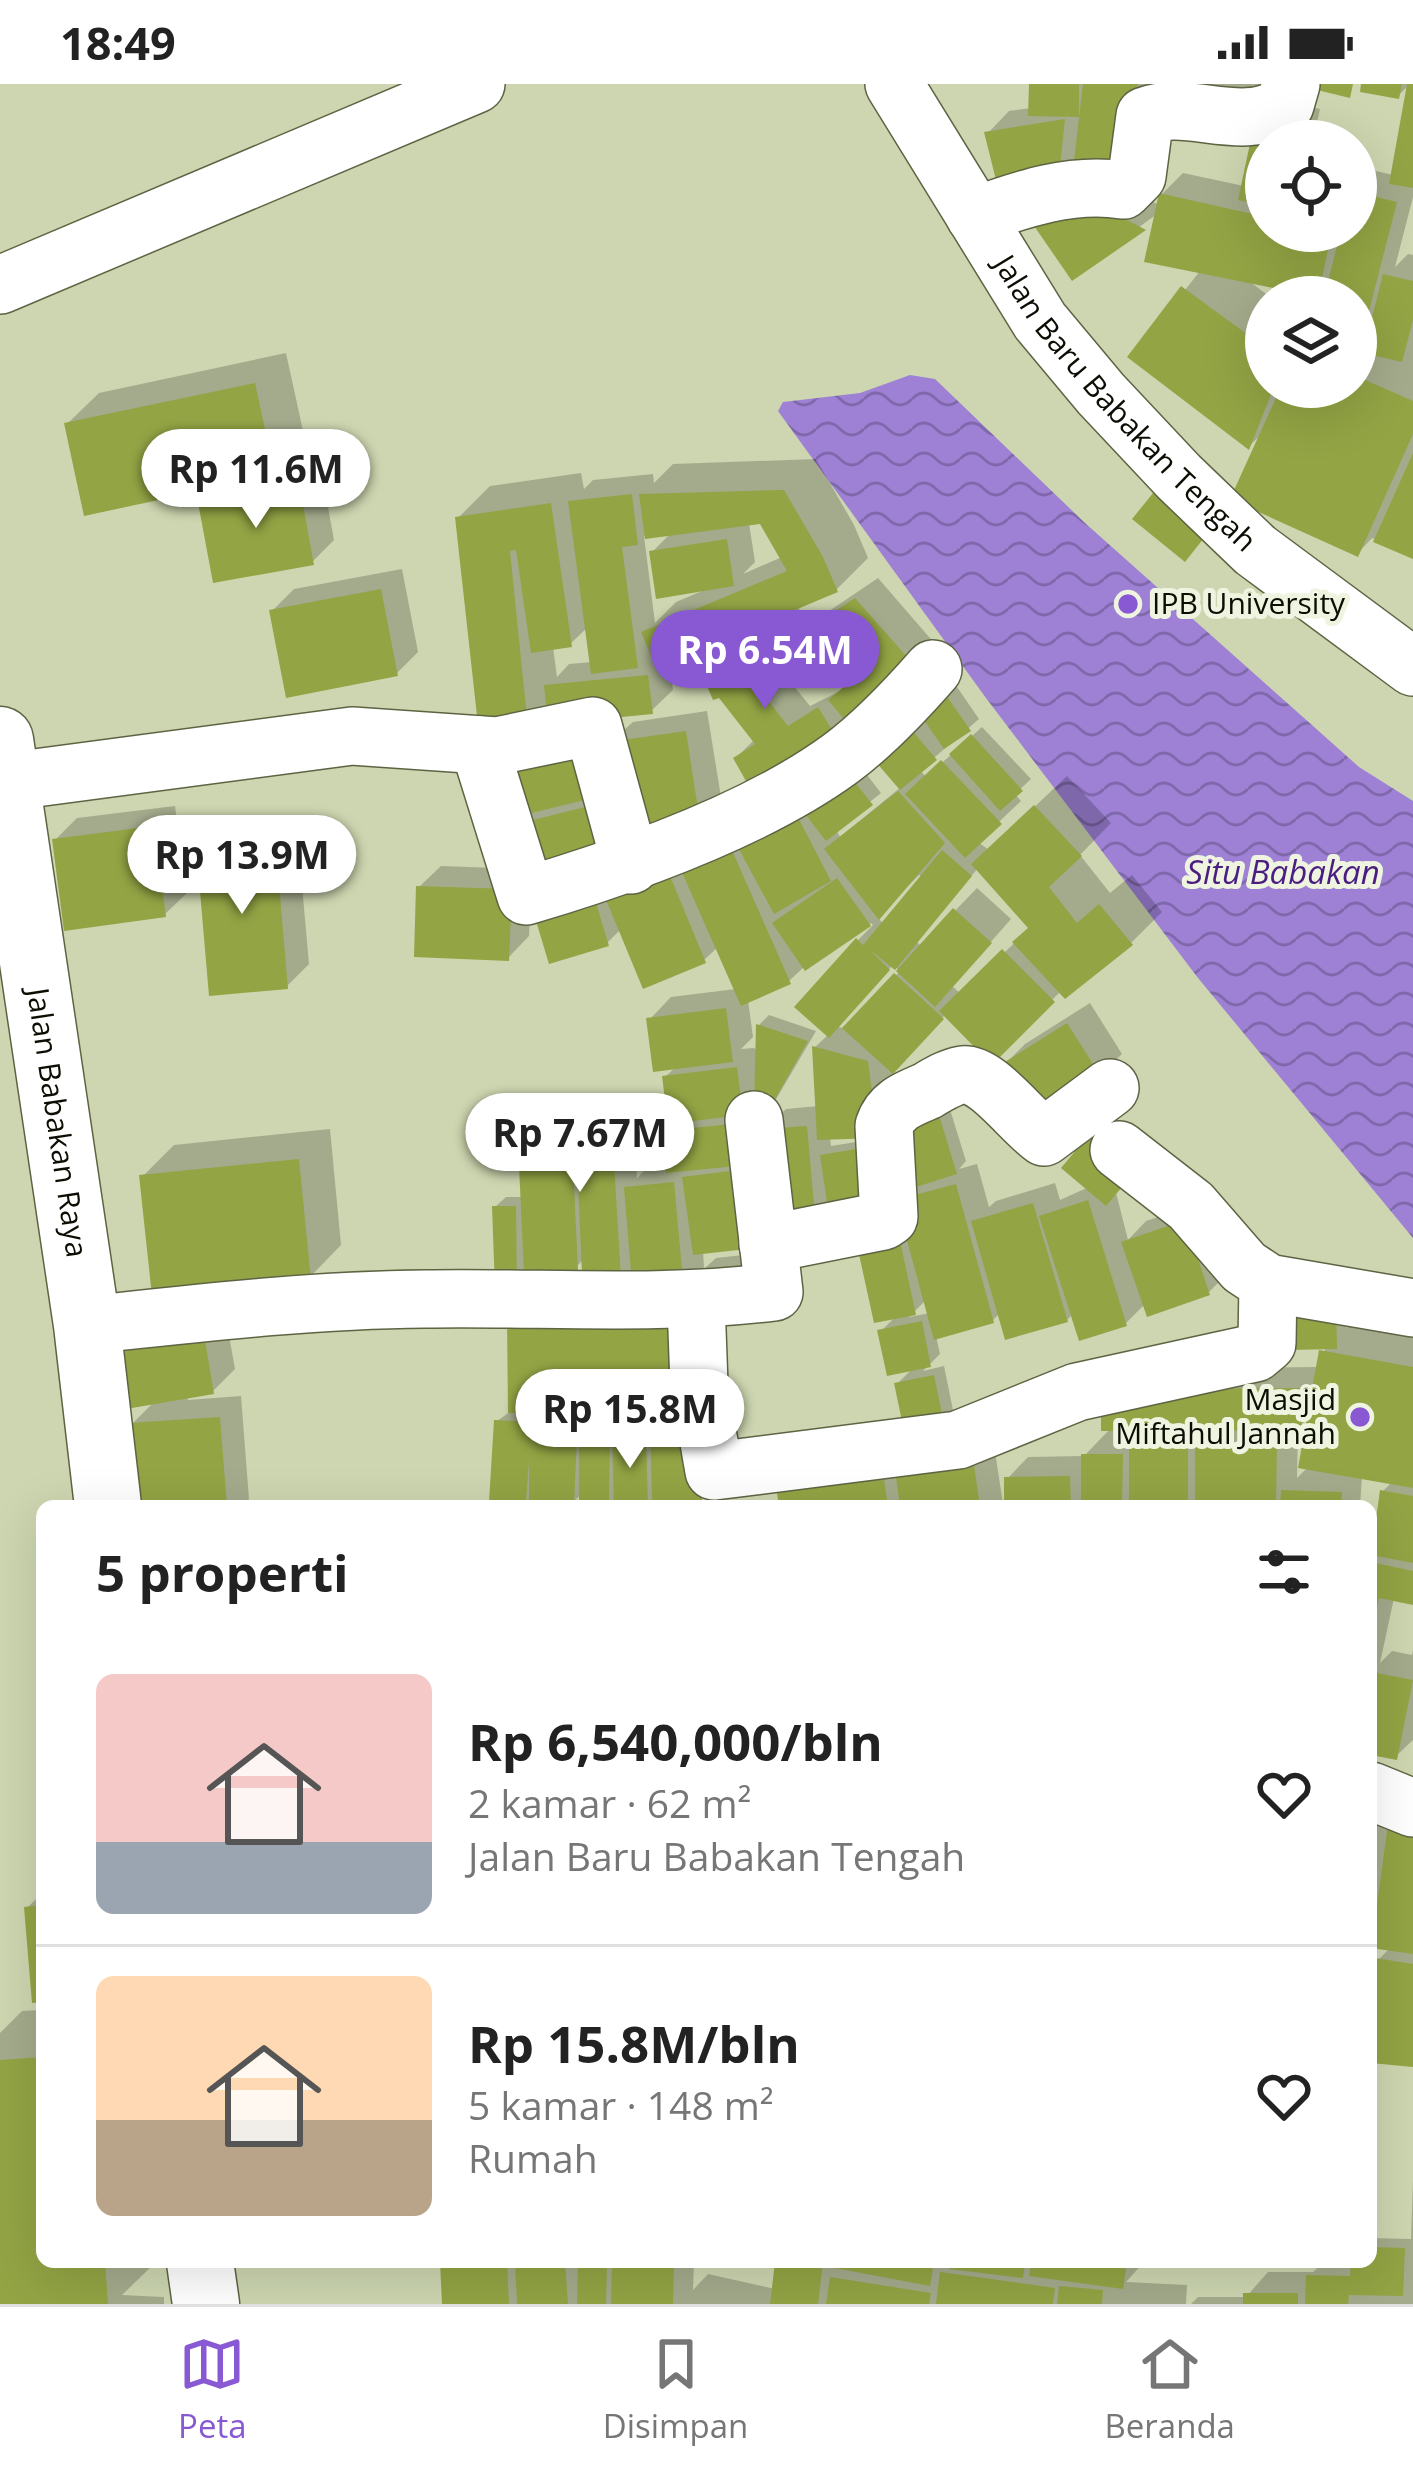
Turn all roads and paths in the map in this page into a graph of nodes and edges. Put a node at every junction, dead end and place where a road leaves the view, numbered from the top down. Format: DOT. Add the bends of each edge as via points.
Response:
graph roads {
  1 [pos="476,84"];
  2 [pos="894,84"];
  3 [pos="1291,84"];
  4 [pos="975,216"];
  5 [pos="0,285"];
  6 [pos="1413,667"];
  7 [pos="933,669"];
  8 [pos="479,745"];
  9 [pos="3,761"];
  10 [pos="631,865"];
  11 [pos="1110,1088"];
  12 [pos="754,1120"];
  13 [pos="1119,1150"];
  14 [pos="768,1244"];
  15 [pos="1268,1283"];
  16 [pos="696,1301"];
  17 [pos="1413,1308"];
  18 [pos="87,1325"];
  19 [pos="719,1488"];
  20 [pos="107,1500"];
  21 [pos="1377,1793"];
  22 [pos="1413,1808"];
  23 [pos="201,2268"];
  24 [pos="206,2304"];
  1 -- 5 [label="street"];
  2 -- 4 [label="street, Jalan Baru Babakan Tengah"];
  3 -- 4 [label="street" via="1285,105 1272,114 1145,116 1137,176 1123,190 1025,198"];
  4 -- 6 [label="street, Jalan Baru Babakan Tengah" via="1040,321 1179,476 1256,550"];
  7 -- 10 [label="street" via="841,759 770,802"];
  8 -- 9 [label="street" via="352,736"];
  8 -- 10 [label="street" via="593,726"];
  8 -- 10 [label="street" via="526,896"];
  9 -- 18 [label="street, Jalan Babakan Raya"];
  11 -- 14 [label="street" via="1044,1137 985,1083 959,1075 889,1113 889,1217"];
  12 -- 14 [label="street"];
  13 -- 15 [label="street" via="1191,1206"];
  14 -- 16 [label="street" via="774,1292"];
  15 -- 17 [label="street"];
  15 -- 19 [label="street" via="1267,1343 1255,1353 1077,1392 958,1440"];
  16 -- 18 [label="street" via="318,1301"];
  16 -- 19 [label="street" via="699,1385"];
  18 -- 20 [label="street, Jalan Babakan Raya"];
  21 -- 22 [label="street"];
  23 -- 24 [label="street"];
}
